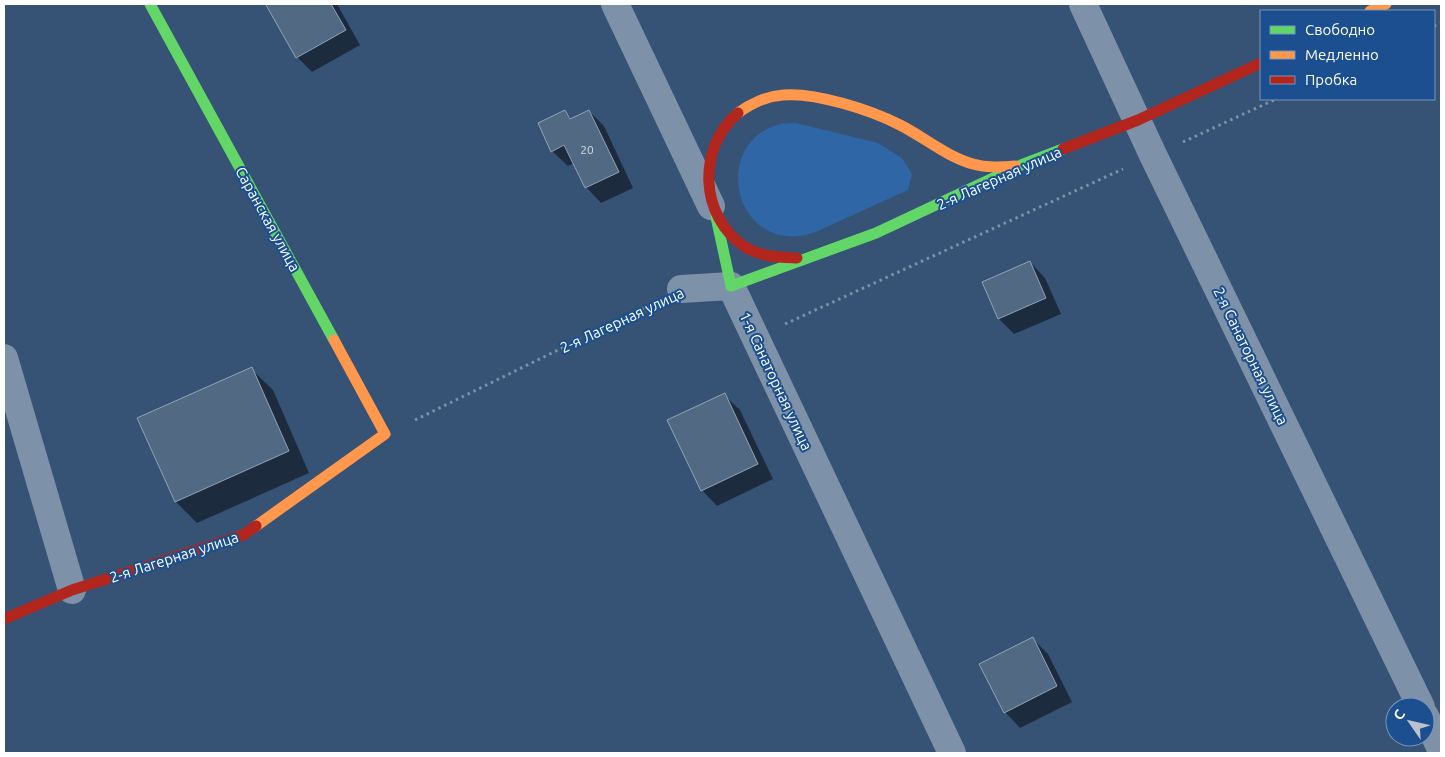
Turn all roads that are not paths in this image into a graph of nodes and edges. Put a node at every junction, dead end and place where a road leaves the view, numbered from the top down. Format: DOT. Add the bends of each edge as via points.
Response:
graph roads {
  1 [pos="150,4"];
  2 [pos="615,4"];
  3 [pos="1083,4"];
  4 [pos="1386,4"];
  5 [pos="1372,10"];
  6 [pos="1260,63"];
  7 [pos="1138,120"];
  8 [pos="1021,166"];
  9 [pos="716,216"];
  10 [pos="812,256"];
  11 [pos="731,286"];
  12 [pos="681,289"];
  13 [pos="4,358"];
  14 [pos="385,434"];
  15 [pos="72,590"];
  16 [pos="4,619"];
  17 [pos="1416,697"];
  18 [pos="1435,737"];
  19 [pos="1441,749"];
  20 [pos="952,753"];
  1 -- 14 [label="street, Саранская улица"];
  2 -- 9 [label="street, 1-я Санаторная улица"];
  3 -- 7 [label="street, 2-я Санаторная улица"];
  4 -- 5 [label="street"];
  6 -- 7 [label="street, 2-я Лагерная улица"];
  7 -- 8 [label="street, 2-я Лагерная улица"];
  7 -- 17 [label="street, 2-я Санаторная улица"];
  8 -- 9 [label="street" via="971,163 889,120 827,100 779,95 756,102 735,114 718,136 708,162 707,190"];
  8 -- 10 [label="street, 2-я Лагерная улица" via="876,233"];
  9 -- 10 [label="street" via="734,238 757,253 784,260"];
  9 -- 11 [label="street, 1-я Санаторная улица"];
  10 -- 11 [label="street, 2-я Лагерная улица"];
  11 -- 12 [label="street, 2-я Лагерная улица"];
  11 -- 20 [label="street, 1-я Санаторная улица"];
  13 -- 15 [label="street"];
  14 -- 15 [label="street, 2-я Лагерная улица" via="243,535"];
  15 -- 16 [label="street, 2-я Лагерная улица"];
  18 -- 19 [label="street"];
}
